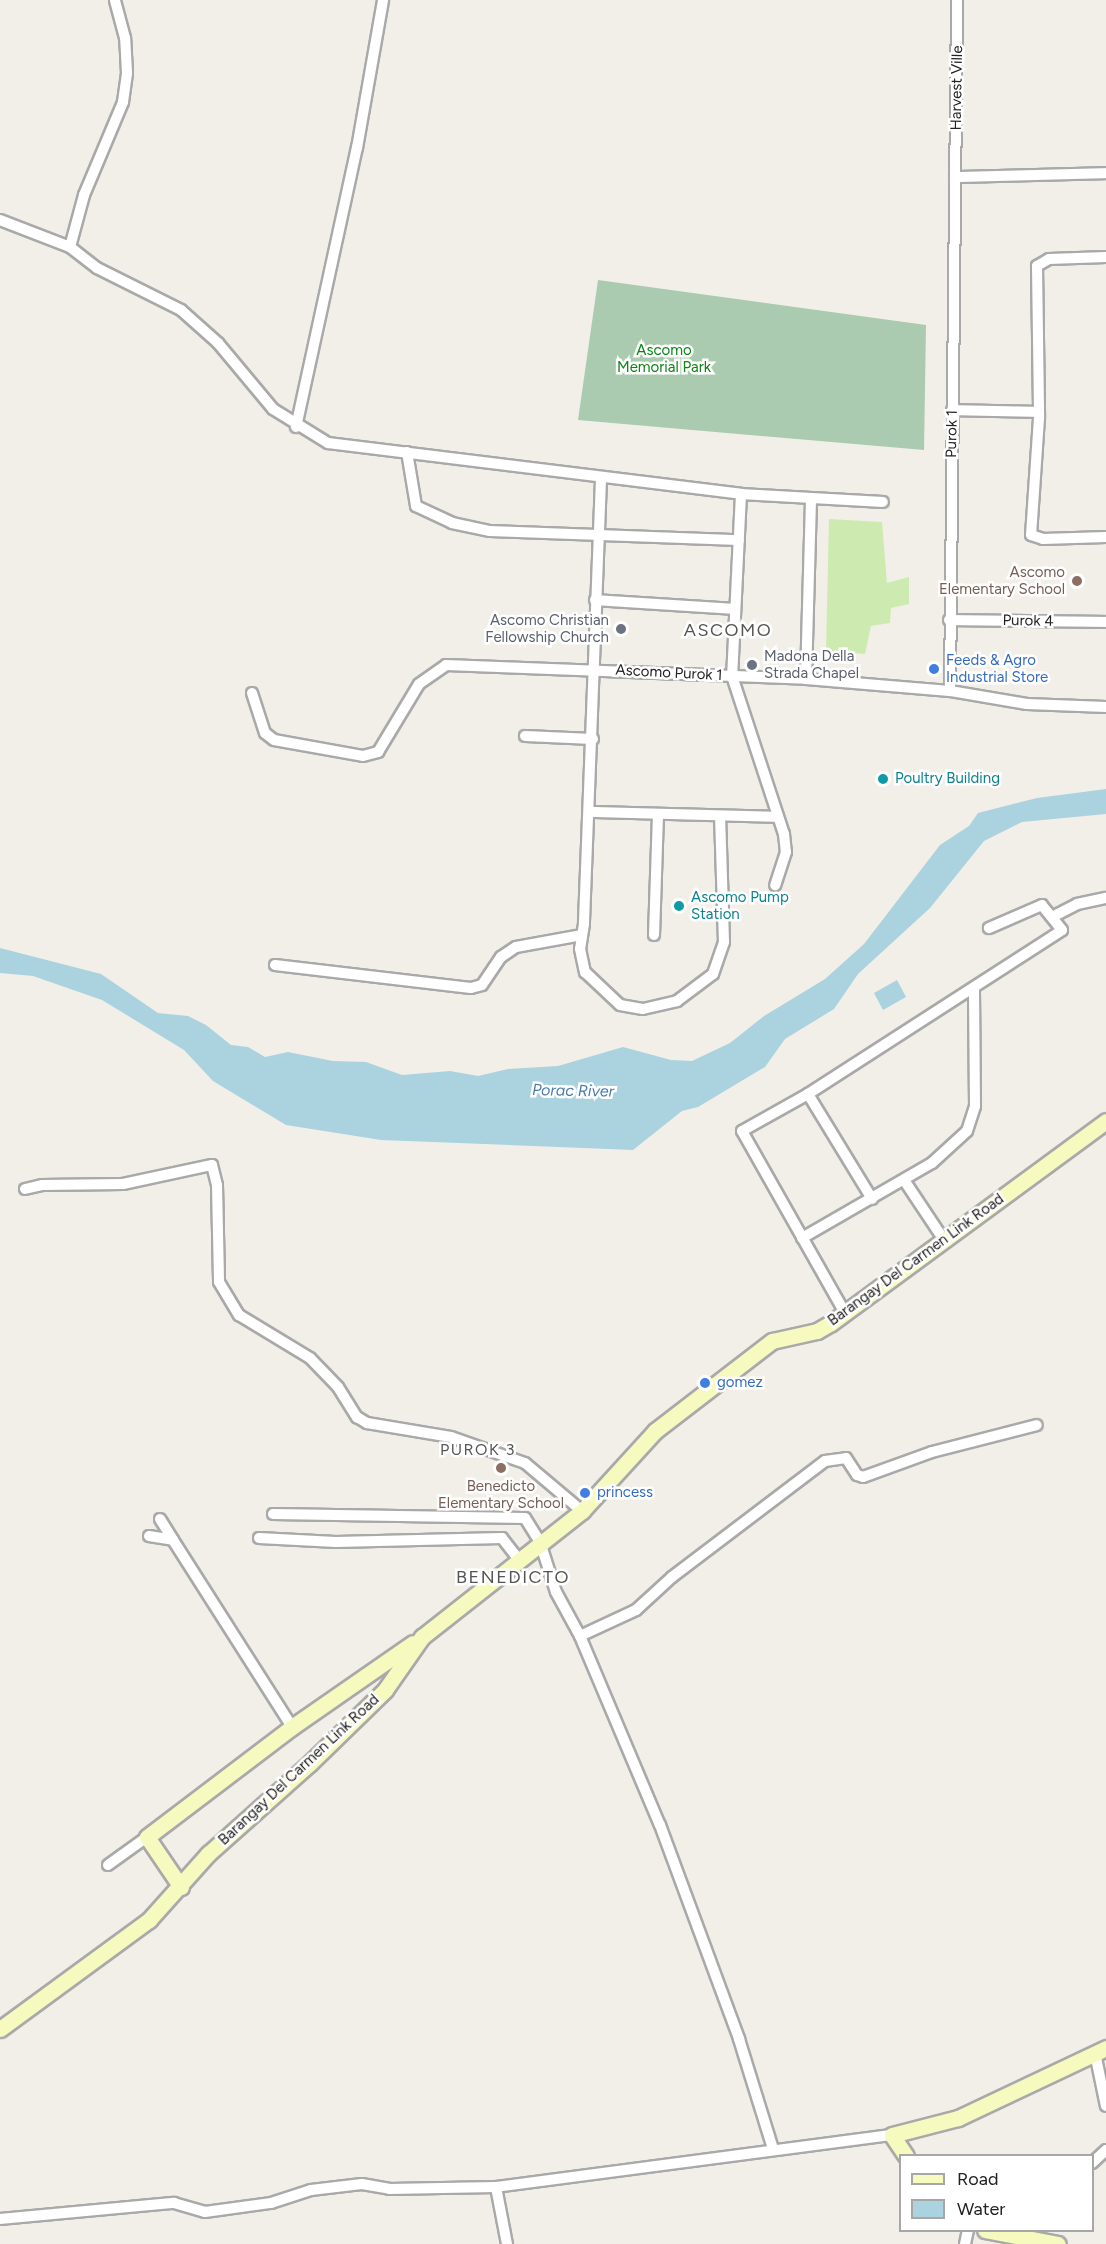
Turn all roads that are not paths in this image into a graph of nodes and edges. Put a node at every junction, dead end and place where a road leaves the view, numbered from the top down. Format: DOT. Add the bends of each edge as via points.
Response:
graph roads {
  1 [pos="115,0"];
  2 [pos="383,0"];
  3 [pos="957,0"];
  4 [pos="1106,173"];
  5 [pos="955,177"];
  6 [pos="0,220"];
  7 [pos="70,247"];
  8 [pos="1106,257"];
  9 [pos="952,410"];
  10 [pos="1038,412"];
  11 [pos="296,426"];
  12 [pos="408,452"];
  13 [pos="602,479"];
  14 [pos="741,494"];
  15 [pos="811,498"];
  16 [pos="883,502"];
  17 [pos="597,537"];
  18 [pos="1106,537"];
  19 [pos="739,540"];
  20 [pos="596,600"];
  21 [pos="735,609"];
  22 [pos="949,620"];
  23 [pos="1106,622"];
  24 [pos="596,670"];
  25 [pos="732,676"];
  26 [pos="806,679"];
  27 [pos="950,691"];
  28 [pos="252,693"];
  29 [pos="1106,707"];
  30 [pos="525,736"];
  31 [pos="593,739"];
  32 [pos="590,812"];
  33 [pos="658,814"];
  34 [pos="720,817"];
  35 [pos="778,817"];
  36 [pos="775,885"];
  37 [pos="1106,898"];
  38 [pos="1052,917"];
  39 [pos="988,928"];
  40 [pos="582,935"];
  41 [pos="654,935"];
  42 [pos="275,965"];
  43 [pos="974,988"];
  44 [pos="808,1094"];
  45 [pos="1106,1121"];
  46 [pos="904,1179"];
  47 [pos="25,1190"];
  48 [pos="872,1199"];
  49 [pos="802,1238"];
  50 [pos="944,1240"];
  51 [pos="845,1313"];
  52 [pos="1037,1425"];
  53 [pos="582,1511"];
  54 [pos="273,1514"];
  55 [pos="160,1520"];
  56 [pos="149,1536"];
  57 [pos="259,1538"];
  58 [pos="173,1540"];
  59 [pos="540,1542"];
  60 [pos="519,1560"];
  61 [pos="580,1636"];
  62 [pos="422,1637"];
  63 [pos="292,1727"];
  64 [pos="147,1837"];
  65 [pos="108,1864"];
  66 [pos="181,1887"];
  67 [pos="0,2029"];
  68 [pos="1100,2051"];
  69 [pos="1106,2106"];
  70 [pos="892,2135"];
  71 [pos="773,2149"];
  72 [pos="1106,2150"];
  73 [pos="905,2154"];
  74 [pos="1094,2161"];
  75 [pos="496,2187"];
  76 [pos="0,2219"];
  77 [pos="1006,2232"];
  78 [pos="1037,2235"];
  79 [pos="507,2244"];
  80 [pos="1058,2244"];
  1 -- 7 [label="street" via="125,38 127,73 123,102 84,195"];
  2 -- 11 [label="street" via="357,148"];
  3 -- 5 [label="street, Harvest Ville"];
  4 -- 5 [label="street"];
  5 -- 9 [label="street, Purok 1"];
  6 -- 7 [label="street"];
  7 -- 11 [label="street" via="97,268 181,310 208,333 258,395"];
  8 -- 10 [label="street" via="1049,259 1037,266"];
  9 -- 10 [label="street"];
  9 -- 22 [label="street, Purok 1"];
  10 -- 18 [label="street" via="1031,535 1043,539"];
  11 -- 12 [label="street" via="328,443"];
  12 -- 13 [label="street"];
  12 -- 17 [label="street" via="413,498 416,506 426,512 452,523 490,531"];
  13 -- 14 [label="street"];
  13 -- 17 [label="street"];
  14 -- 15 [label="street"];
  14 -- 19 [label="street"];
  15 -- 16 [label="street"];
  15 -- 26 [label="street"];
  17 -- 19 [label="street"];
  17 -- 20 [label="street"];
  19 -- 21 [label="street"];
  20 -- 21 [label="street"];
  20 -- 24 [label="street"];
  21 -- 25 [label="street"];
  22 -- 23 [label="street, Purok 4"];
  22 -- 27 [label="street, Purok 1"];
  24 -- 25 [label="street, Ascomo Purok 1"];
  24 -- 28 [label="street, Ascomo Purok 1" via="446,665 419,684 378,752 371,755 274,740 265,733"];
  24 -- 31 [label="street"];
  25 -- 26 [label="street, Ascomo Purok 1"];
  25 -- 35 [label="street"];
  26 -- 27 [label="street, Ascomo Purok 1"];
  27 -- 29 [label="street, Ascomo Purok 1" via="1027,704"];
  30 -- 31 [label="street"];
  31 -- 32 [label="street"];
  32 -- 33 [label="street"];
  32 -- 40 [label="street"];
  33 -- 34 [label="street"];
  33 -- 41 [label="street"];
  34 -- 35 [label="street"];
  34 -- 40 [label="street" via="724,942 713,974 699,988 677,1001 643,1009 620,1005 585,972 580,962"];
  35 -- 36 [label="street" via="786,852"];
  37 -- 38 [label="street" via="1077,904"];
  38 -- 39 [label="street" via="1042,905"];
  38 -- 43 [label="street" via="1062,930 1056,936"];
  40 -- 42 [label="street" via="516,947 489,971 482,986 471,988"];
  43 -- 44 [label="street"];
  43 -- 46 [label="street" via="976,1082 971,1120 958,1142"];
  44 -- 48 [label="street"];
  44 -- 49 [label="street" via="742,1131"];
  45 -- 50 [label="street, Barangay Del Carmen Link Road"];
  46 -- 48 [label="street"];
  46 -- 50 [label="street"];
  47 -- 53 [label="street" via="42,1185 123,1184 212,1165 217,1194 219,1282 239,1315 310,1358 338,1387 357,1418 451,1437 514,1458"];
  48 -- 49 [label="street"];
  49 -- 51 [label="street"];
  50 -- 51 [label="street, Barangay Del Carmen Link Road"];
  51 -- 53 [label="street, Barangay Del Carmen Link Road" via="817,1331 784,1336 755,1352 655,1431"];
  52 -- 61 [label="street" via="932,1452 863,1477 857,1475 846,1458 825,1461 672,1577 636,1610"];
  53 -- 59 [label="street, Barangay Del Carmen Link Road"];
  54 -- 59 [label="street" via="525,1518"];
  55 -- 58 [label="street"];
  56 -- 58 [label="street"];
  57 -- 60 [label="street" via="336,1542 502,1538"];
  58 -- 63 [label="street"];
  59 -- 60 [label="street, Barangay Del Carmen Link Road"];
  59 -- 61 [label="street" via="556,1592"];
  60 -- 62 [label="street, Barangay Del Carmen Link Road"];
  61 -- 71 [label="street" via="660,1825 739,2039"];
  62 -- 63 [label="street"];
  62 -- 66 [label="street, Barangay Del Carmen Link Road" via="385,1690 208,1854"];
  63 -- 64 [label="street"];
  64 -- 65 [label="street"];
  64 -- 66 [label="street"];
  66 -- 67 [label="street, Barangay Del Carmen Link Road" via="149,1920"];
  68 -- 69 [label="street"];
  68 -- 70 [label="street" via="958,2118"];
  70 -- 71 [label="street"];
  70 -- 73 [label="street"];
  71 -- 75 [label="street"];
  72 -- 74 [label="street"];
  75 -- 76 [label="street" via="388,2189 362,2184 311,2190 271,2203 205,2212 174,2203"];
  75 -- 79 [label="street"];
  77 -- 78 [label="street"];
  78 -- 80 [label="street"];
}
